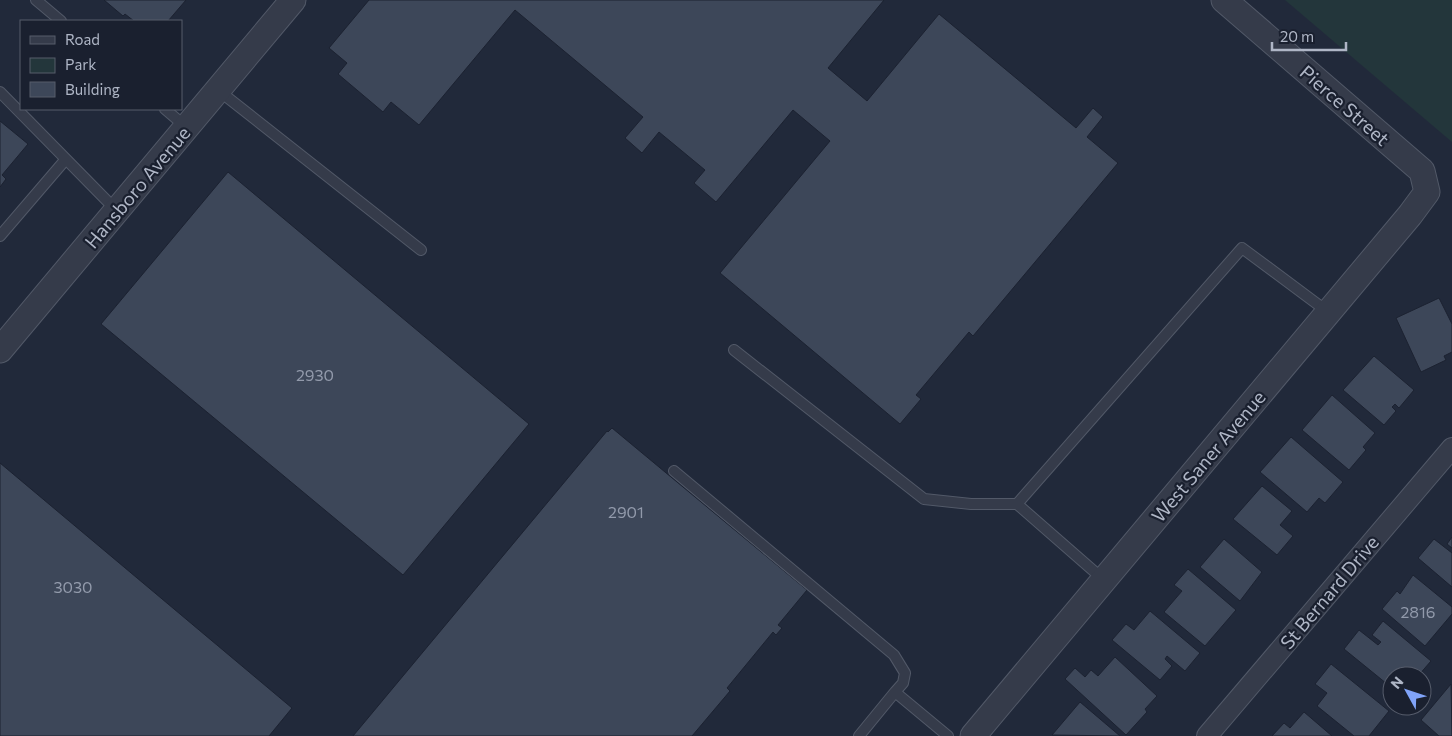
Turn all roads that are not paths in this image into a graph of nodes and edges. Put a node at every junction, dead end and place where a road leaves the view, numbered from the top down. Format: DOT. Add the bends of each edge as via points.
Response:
graph roads {
  1 [pos="36,0"];
  2 [pos="293,0"];
  3 [pos="1224,0"];
  4 [pos="60,20"];
  5 [pos="218,90"];
  6 [pos="0,92"];
  7 [pos="165,110"];
  8 [pos="187,128"];
  9 [pos="66,159"];
  10 [pos="1422,171"];
  11 [pos="117,211"];
  12 [pos="0,236"];
  13 [pos="421,250"];
  14 [pos="1329,312"];
  15 [pos="0,350"];
  16 [pos="734,350"];
  17 [pos="1452,448"];
  18 [pos="674,471"];
  19 [pos="1017,504"];
  20 [pos="1104,580"];
  21 [pos="895,692"];
  22 [pos="859,736"];
  23 [pos="948,736"];
  24 [pos="973,736"];
  25 [pos="1206,736"];
  1 -- 4 [label="lane"];
  2 -- 5 [label="street, Hansboro Avenue"];
  3 -- 10 [label="street, Pierce Street"];
  5 -- 8 [label="street, Hansboro Avenue"];
  5 -- 13 [label="lane"];
  6 -- 9 [label="lane"];
  7 -- 8 [label="lane"];
  8 -- 11 [label="street, Hansboro Avenue"];
  9 -- 11 [label="lane"];
  9 -- 12 [label="lane"];
  10 -- 14 [label="street, West Saner Avenue" via="1427,192"];
  11 -- 15 [label="street, Hansboro Avenue"];
  14 -- 19 [label="lane" via="1242,248"];
  14 -- 20 [label="street, West Saner Avenue"];
  16 -- 19 [label="lane" via="924,499"];
  17 -- 25 [label="street, St Bernard Drive"];
  18 -- 21 [label="lane" via="894,656 906,673"];
  19 -- 20 [label="lane"];
  20 -- 24 [label="street, West Saner Avenue"];
  21 -- 22 [label="lane"];
  21 -- 23 [label="lane"];
}
